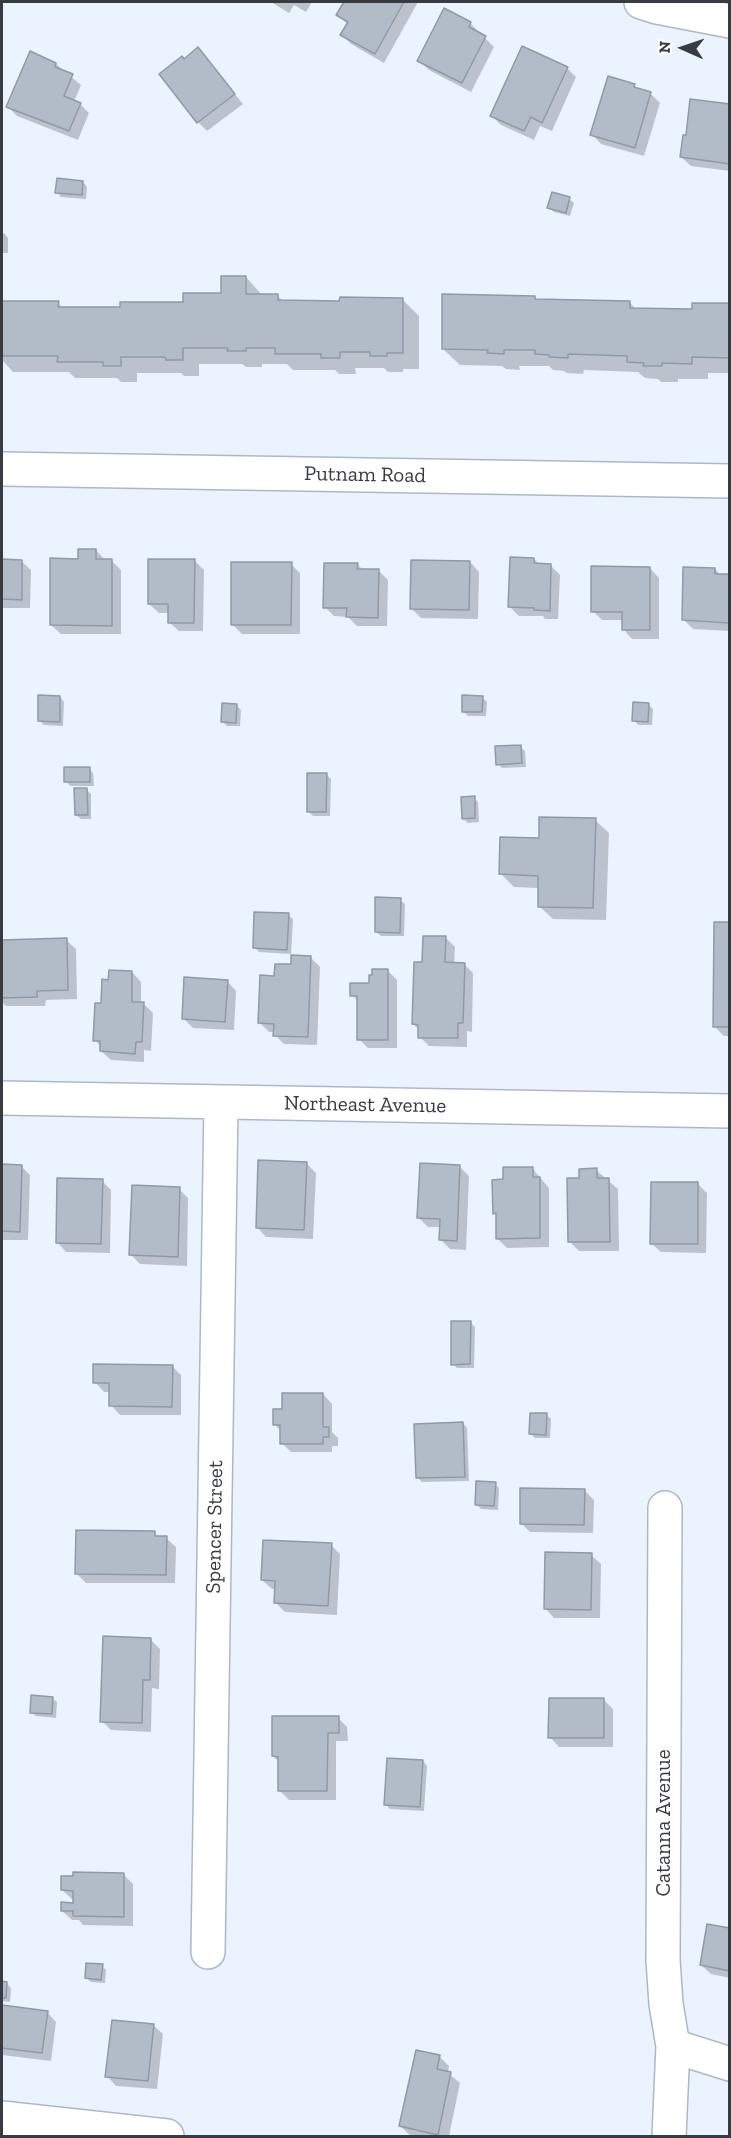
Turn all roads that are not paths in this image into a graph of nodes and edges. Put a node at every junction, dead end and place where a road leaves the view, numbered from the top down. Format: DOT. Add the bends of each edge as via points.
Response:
graph roads {
  1 [pos="641,2"];
  2 [pos="729,21"];
  3 [pos="2,469"];
  4 [pos="729,482"];
  5 [pos="2,1098"];
  6 [pos="221,1102"];
  7 [pos="729,1111"];
  8 [pos="666,1508"];
  9 [pos="208,1952"];
  10 [pos="673,2046"];
  11 [pos="729,2064"];
  12 [pos="2,2118"];
  13 [pos="167,2136"];
  14 [pos="669,2136"];
  1 -- 2 [label="street"];
  3 -- 4 [label="street, Putnam Road"];
  5 -- 6 [label="street, Northeast Avenue"];
  6 -- 7 [label="street, Northeast Avenue"];
  6 -- 9 [label="street, Spencer Street"];
  8 -- 10 [label="street, Catanna Avenue" via="663,1960"];
  10 -- 11 [label="street"];
  10 -- 14 [label="street, Catanna Avenue"];
  12 -- 13 [label="street"];
}
